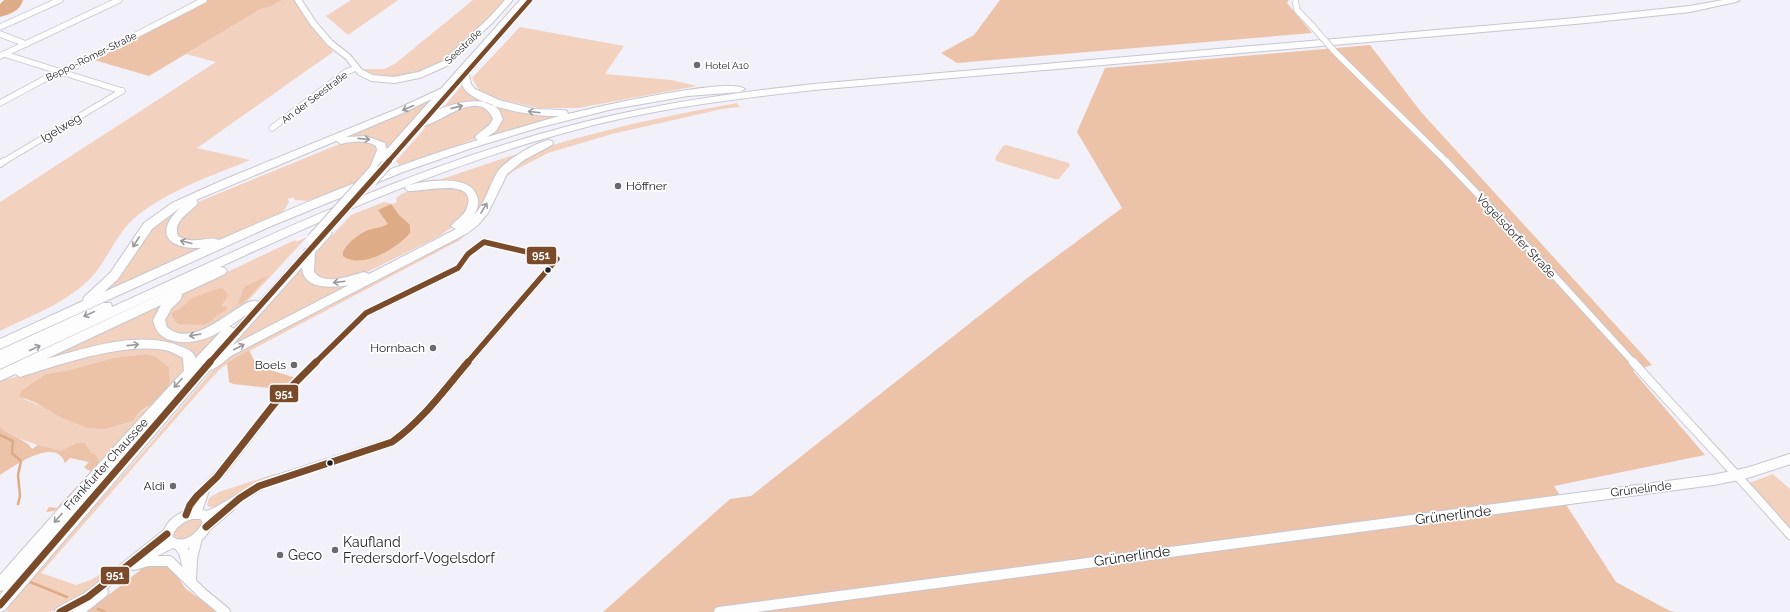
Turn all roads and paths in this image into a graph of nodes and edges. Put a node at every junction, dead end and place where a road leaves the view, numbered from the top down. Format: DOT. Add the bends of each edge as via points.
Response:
graph roads {
  1 [pos="60,0"];
  2 [pos="119,0"];
  3 [pos="204,0"];
  4 [pos="298,0"];
  5 [pos="509,0"];
  6 [pos="524,0"];
  7 [pos="530,0"];
  8 [pos="1295,0"];
  9 [pos="1703,0"];
  10 [pos="1736,0"];
  11 [pos="0,27"];
  12 [pos="0,34"];
  13 [pos="26,44"];
  14 [pos="2,55"];
  15 [pos="356,68"];
  16 [pos="60,72"];
  17 [pos="464,75"];
  18 [pos="814,87"];
  19 [pos="745,88"];
  20 [pos="443,91"];
  21 [pos="0,103"];
  22 [pos="587,111"];
  23 [pos="422,124"];
  24 [pos="272,128"];
  25 [pos="548,143"];
  26 [pos="464,146"];
  27 [pos="0,164"];
  28 [pos="374,170"];
  29 [pos="410,188"];
  30 [pos="238,236"];
  31 [pos="310,252"];
  32 [pos="557,259"];
  33 [pos="189,286"];
  34 [pos="253,304"];
  35 [pos="65,315"];
  36 [pos="0,344"];
  37 [pos="0,355"];
  38 [pos="0,364"];
  39 [pos="206,367"];
  40 [pos="190,371"];
  41 [pos="0,377"];
  42 [pos="262,420"];
  43 [pos="1790,459"];
  44 [pos="1737,475"];
  45 [pos="207,486"];
  46 [pos="240,498"];
  47 [pos="1545,503"];
  48 [pos="201,514"];
  49 [pos="186,515"];
  50 [pos="206,527"];
  51 [pos="1790,535"];
  52 [pos="197,538"];
  53 [pos="172,541"];
  54 [pos="134,565"];
  55 [pos="191,581"];
  56 [pos="0,585"];
  57 [pos="0,605"];
  58 [pos="60,612"];
  59 [pos="78,612"];
  60 [pos="225,612"];
  61 [pos="718,612"];
  1 -- 11 [label="street"];
  2 -- 13 [label="street"];
  3 -- 16 [label="street, Beppo-Römer-Straße"];
  4 -- 15 [label="street, Seestraße" via="330,43 348,57"];
  5 -- 15 [label="street, Seestraße" via="438,68 406,78 379,79 368,77"];
  6 -- 20 [label="main road"];
  7 -- 17 [label="main road"];
  8 -- 44 [label="street, Vogelsdorfer Straße, bridge" via="1297,10 1336,53 1516,234"];
  9 -- 19 [label="highway" via="1566,16"];
  10 -- 18 [label="highway" via="1690,9 1593,19"];
  12 -- 13 [label="street"];
  13 -- 14 [label="street"];
  14 -- 16 [label="street"];
  15 -- 24 [label="street, An der Seestraße" via="346,72"];
  16 -- 21 [label="street, Beppo-Römer-Straße"];
  16 -- 27 [label="street, Igelweg" via="122,91"];
  22 -- 17 [label="highway, one-way" via="549,113 515,109 475,93 468,87"];
  17 -- 23 [label="main road"];
  18 -- 25 [label="highway" via="648,118"];
  38 -- 18 [label="highway, one-way" via="294,228 399,184 467,160 587,124 651,110 719,98"];
  19 -- 22 [label="highway" via="672,94"];
  19 -- 37 [label="highway, one-way" via="580,119 434,164 323,207"];
  20 -- 28 [label="main road"];
  20 -- 35 [label="highway, one-way" via="176,205 148,226 114,276"];
  22 -- 26 [label="highway"];
  23 -- 26 [label="highway, one-way" via="450,108 461,105 480,105 494,110 498,119 493,129"];
  23 -- 31 [label="main road, Frankfurter Chaussee, bridge"];
  25 -- 29 [label="highway"];
  39 -- 25 [label="highway, one-way" via="227,353 462,231 484,211 503,172 520,158"];
  26 -- 30 [label="highway" via="342,191"];
  30 -- 28 [label="highway, one-way" via="216,242 189,244 174,238 171,228 178,215 197,201 335,143 362,138 381,145 382,150"];
  28 -- 34 [label="main road, Frankfurter Chaussee, bridge"];
  29 -- 31 [label="highway, one-way" via="436,184 457,185 470,192 474,204 461,223 444,235 358,278 344,282 322,282 310,276"];
  29 -- 33 [label="highway" via="327,222"];
  30 -- 35 [label="highway"];
  31 -- 39 [label="main road, Frankfurter Chaussee"];
  32 -- 46 [label="street" via="427,410 397,439 378,448 265,483"];
  34 -- 33 [label="highway, one-way" via="222,326 208,332 187,337 166,334 161,329 161,313"];
  33 -- 41 [label="highway"];
  34 -- 40 [label="main road, Frankfurter Chaussee"];
  35 -- 36 [label="highway"];
  39 -- 57 [label="main road, Frankfurter Chaussee"];
  41 -- 40 [label="highway, one-way" via="111,348 136,345 161,345 181,349 189,356"];
  40 -- 56 [label="main road, Frankfurter Chaussee, one-way"];
  42 -- 45 [label="street"];
  43 -- 44 [label="street, Grünelinde"];
  44 -- 47 [label="street, Grünelinde"];
  44 -- 51 [label="street"];
  45 -- 48 [label="street"];
  45 -- 49 [label="street" via="190,505"];
  46 -- 48 [label="street" via="210,514"];
  46 -- 50 [label="street"];
  47 -- 61 [label="street, Grünerlinde"];
  48 -- 49 [label="street"];
  48 -- 50 [label="street" via="208,523"];
  49 -- 53 [label="street" via="173,524"];
  50 -- 52 [label="street"];
  52 -- 53 [label="street" via="184,544"];
  52 -- 55 [label="street" via="192,558"];
  53 -- 54 [label="street"];
  53 -- 55 [label="street" via="184,552"];
  53 -- 58 [label="street"];
  54 -- 55 [label="street" via="148,561 169,561"];
  54 -- 59 [label="street"];
  55 -- 60 [label="street" via="204,596"];
}
